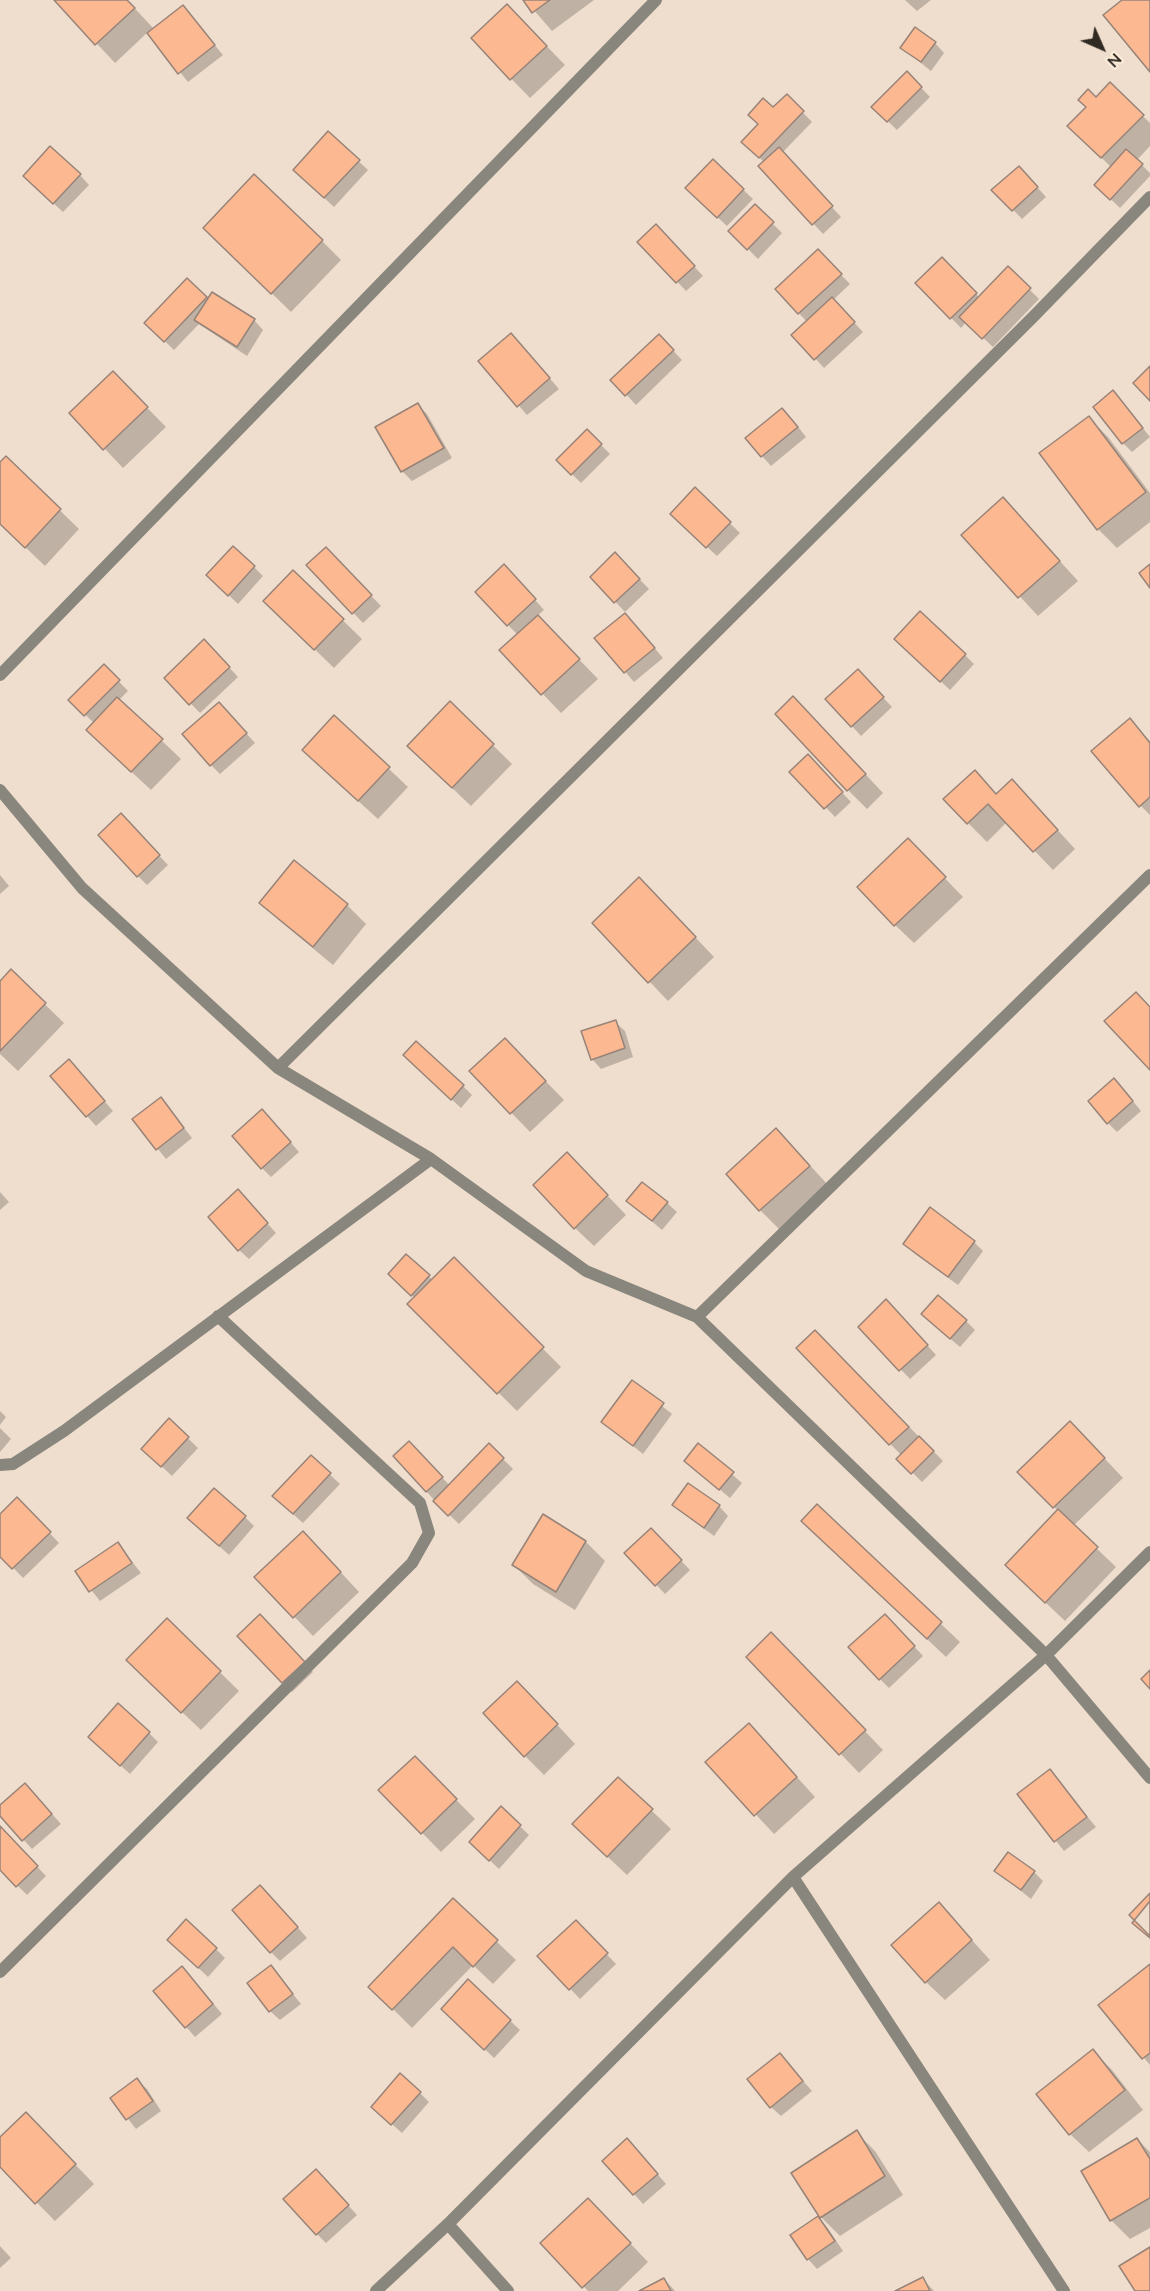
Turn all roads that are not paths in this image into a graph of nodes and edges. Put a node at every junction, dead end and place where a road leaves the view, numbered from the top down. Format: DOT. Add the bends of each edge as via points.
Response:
graph roads {
  1 [pos="656,0"];
  2 [pos="1150,197"];
  3 [pos="0,675"];
  4 [pos="0,790"];
  5 [pos="1150,875"];
  6 [pos="278,1068"];
  7 [pos="432,1160"];
  8 [pos="218,1316"];
  9 [pos="697,1317"];
  10 [pos="0,1465"];
  11 [pos="1150,1552"];
  12 [pos="1046,1655"];
  13 [pos="1150,1778"];
  14 [pos="793,1877"];
  15 [pos="0,1972"];
  16 [pos="448,2224"];
  17 [pos="376,2291"];
  18 [pos="508,2291"];
  19 [pos="1064,2291"];
  1 -- 3 [label="street"];
  2 -- 6 [label="street"];
  4 -- 6 [label="street" via="82,888"];
  5 -- 9 [label="street"];
  6 -- 7 [label="street"];
  7 -- 8 [label="street"];
  7 -- 9 [label="street" via="586,1271"];
  8 -- 10 [label="street" via="64,1431 13,1464"];
  8 -- 15 [label="street" via="420,1503 429,1533 412,1563"];
  9 -- 12 [label="street"];
  11 -- 12 [label="street"];
  12 -- 13 [label="street"];
  12 -- 14 [label="street"];
  14 -- 16 [label="street"];
  14 -- 19 [label="street"];
  16 -- 17 [label="street"];
  16 -- 18 [label="street"];
}
